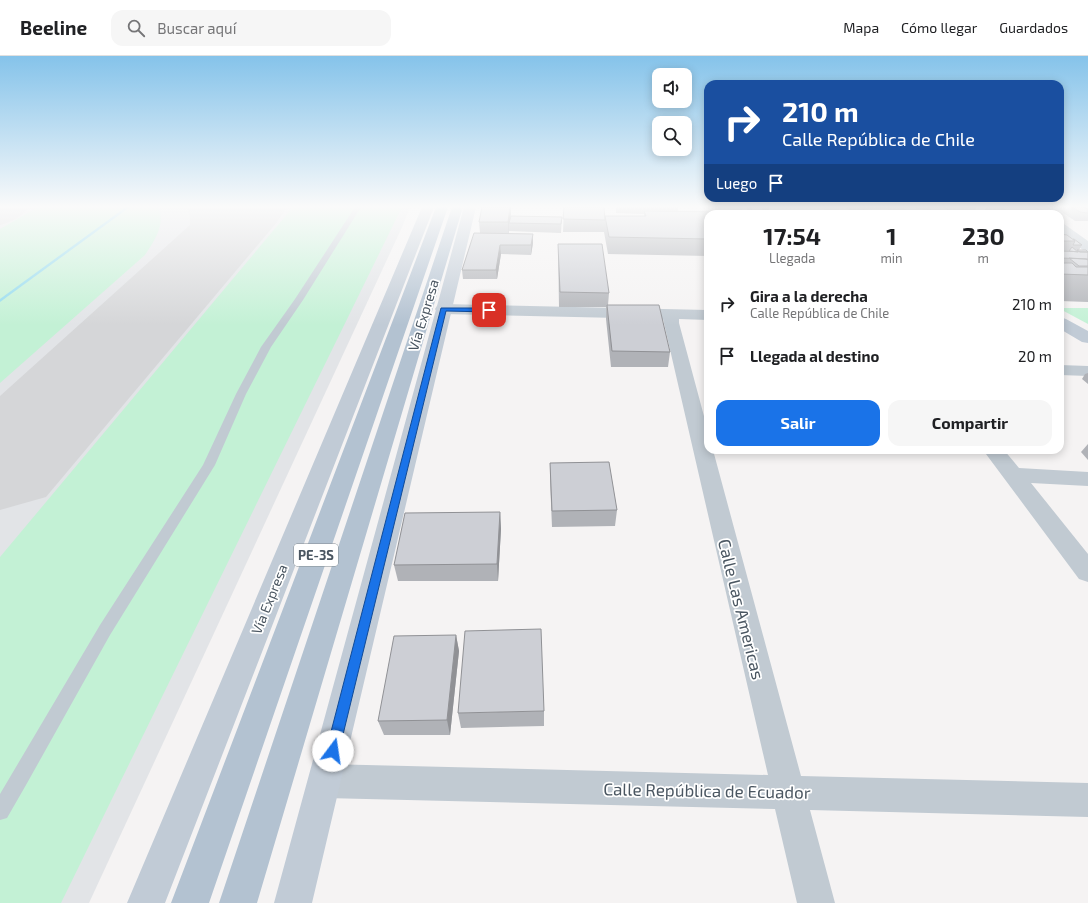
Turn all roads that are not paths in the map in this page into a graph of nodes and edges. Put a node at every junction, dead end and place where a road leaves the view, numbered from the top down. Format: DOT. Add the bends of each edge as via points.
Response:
graph roads {
  1 [pos="333,247"];
  2 [pos="412,247"];
  3 [pos="428,247"];
  4 [pos="445,247"];
  5 [pos="460,247"];
  6 [pos="443,309"];
  7 [pos="671,315"];
  8 [pos="704,315"];
  9 [pos="1064,315"];
  10 [pos="1064,324"];
  11 [pos="1088,329"];
  12 [pos="1088,338"];
  13 [pos="1064,370"];
  14 [pos="1088,371"];
  15 [pos="996,454"];
  16 [pos="1012,475"];
  17 [pos="1088,479"];
  18 [pos="1088,572"];
  19 [pos="325,781"];
  20 [pos="788,792"];
  21 [pos="1088,800"];
  22 [pos="0,811"];
  23 [pos="146,903"];
  24 [pos="190,903"];
  25 [pos="238,903"];
  26 [pos="293,903"];
  27 [pos="816,903"];
  1 -- 22 [label="lane" via="266,346 209,465 105,630"];
  2 -- 23 [label="main road, Vía Expresa / PE-3S"];
  3 -- 24 [label="main road, Vía Expresa / PE-3S"];
  4 -- 25 [label="main road, Vía Expresa / PE-3S"];
  5 -- 6 [label="main road, Vía Expresa"];
  6 -- 7 [label="street"];
  6 -- 19 [label="main road, Vía Expresa"];
  7 -- 8 [label="street"];
  7 -- 20 [label="street, Calle Las Americas"];
  9 -- 11 [label="main road"];
  10 -- 12 [label="main road"];
  13 -- 14 [label="street"];
  15 -- 16 [label="street"];
  16 -- 17 [label="street"];
  16 -- 18 [label="street"];
  19 -- 20 [label="street, Calle República de Ecuador"];
  19 -- 26 [label="main road, Vía Expresa"];
  20 -- 21 [label="street, Calle República de Ecuador"];
  20 -- 27 [label="street, Calle Las Americas"];
}
